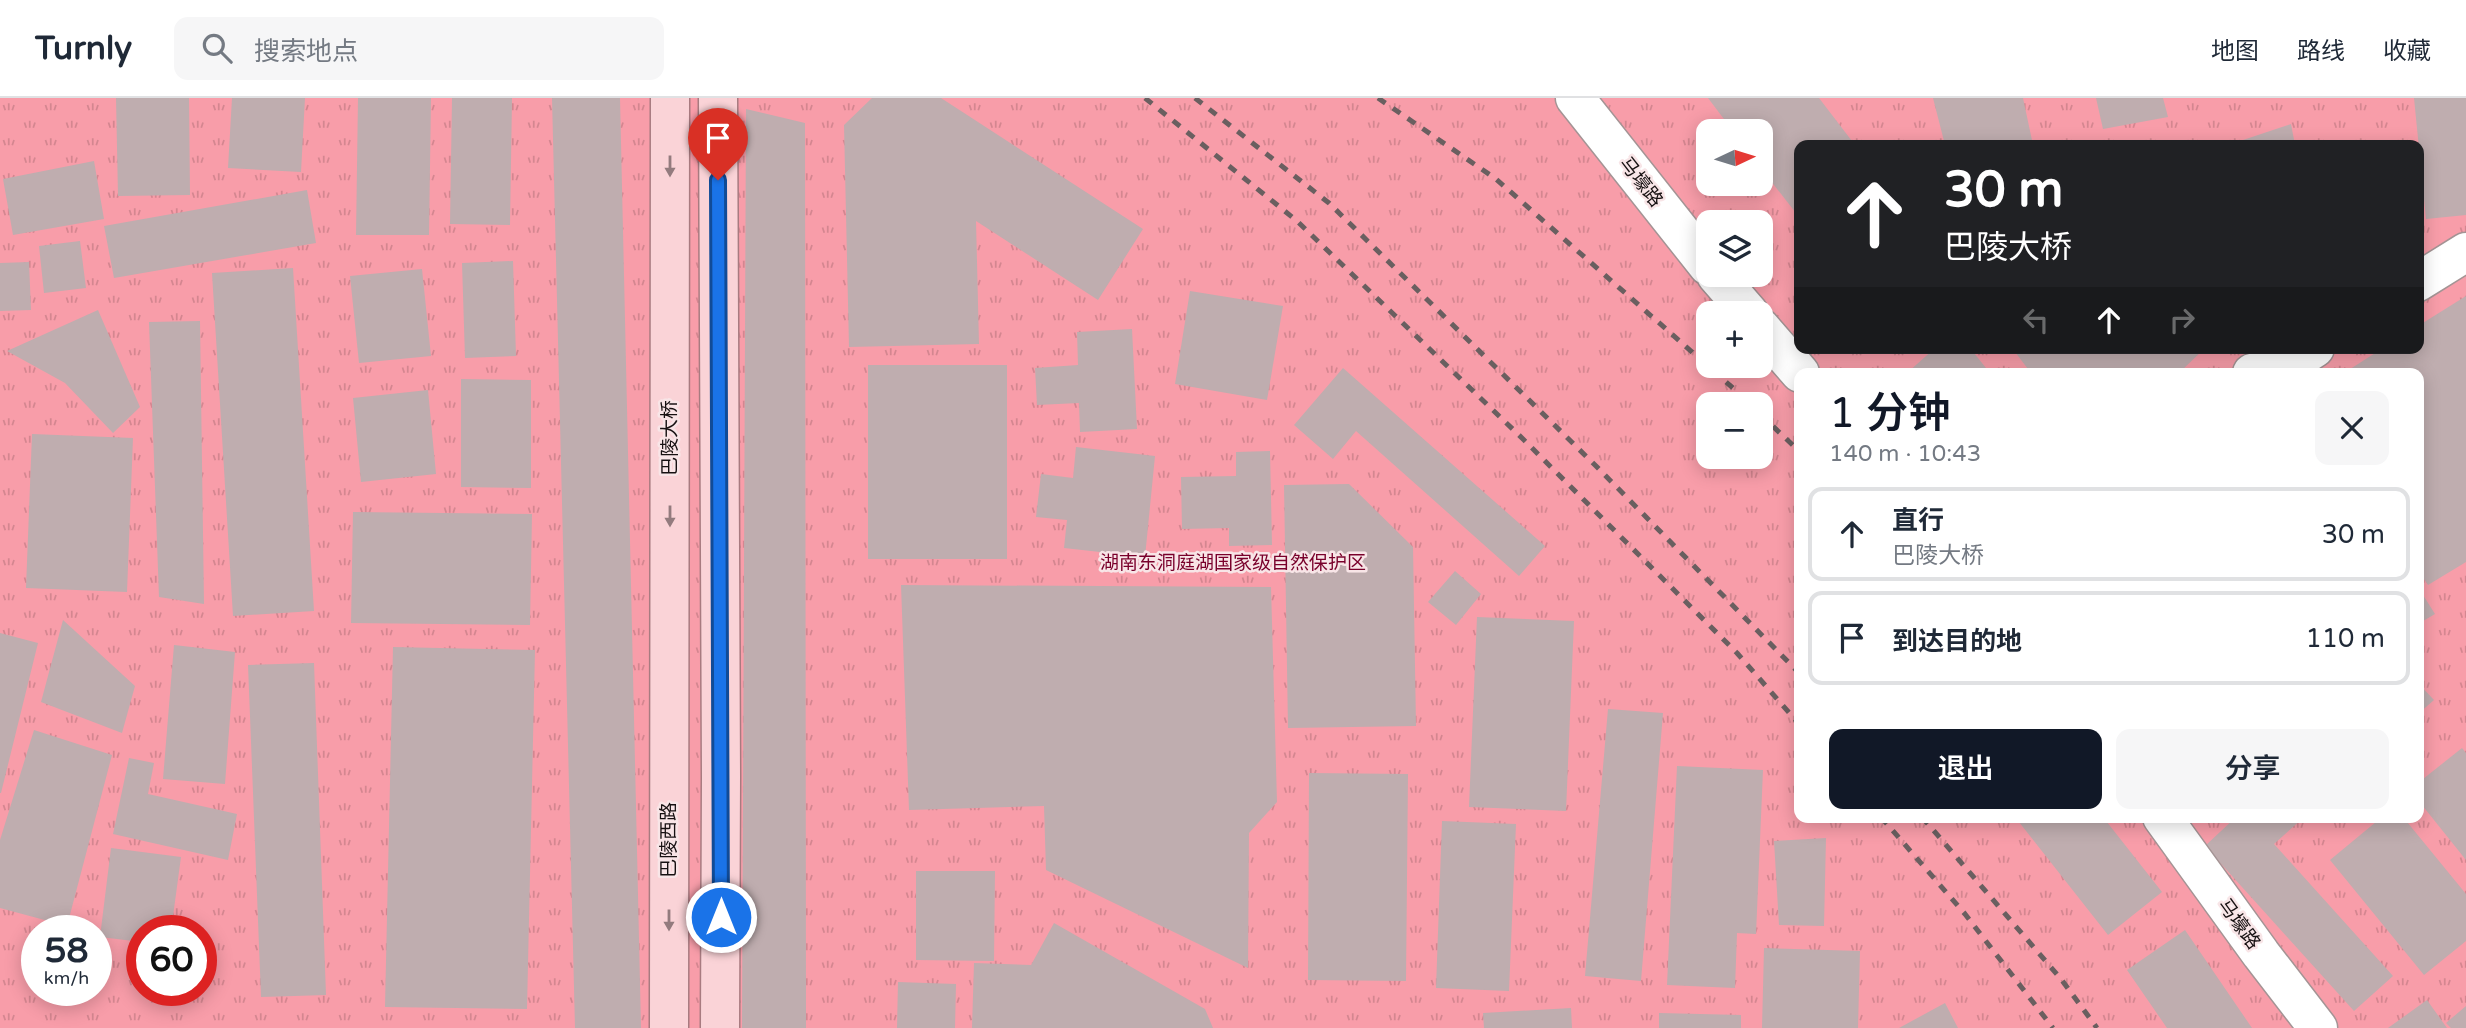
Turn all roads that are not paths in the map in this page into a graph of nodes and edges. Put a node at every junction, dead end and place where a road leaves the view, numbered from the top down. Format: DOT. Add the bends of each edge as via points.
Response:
graph roads {
  1 [pos="670,98"];
  2 [pos="718,98"];
  3 [pos="1575,98"];
  4 [pos="1696,251"];
  5 [pos="2466,252"];
  6 [pos="2424,278"];
  7 [pos="1726,287"];
  8 [pos="1739,301"];
  9 [pos="1773,342"];
  10 [pos="2306,354"];
  11 [pos="1796,368"];
  12 [pos="2277,368"];
  13 [pos="670,778"];
  14 [pos="2166,823"];
  15 [pos="669,1028"];
  16 [pos="720,1028"];
  17 [pos="2318,1028"];
  1 -- 13 [label="main road, 巴陵大桥, one-way"];
  2 -- 16 [label="main road"];
  3 -- 4 [label="street, 马壕路"];
  5 -- 6 [label="street"];
  7 -- 8 [label="street"];
  9 -- 11 [label="street"];
  10 -- 12 [label="street"];
  13 -- 15 [label="main road, 巴陵西路, one-way"];
  14 -- 17 [label="street, 马壕路"];
}
